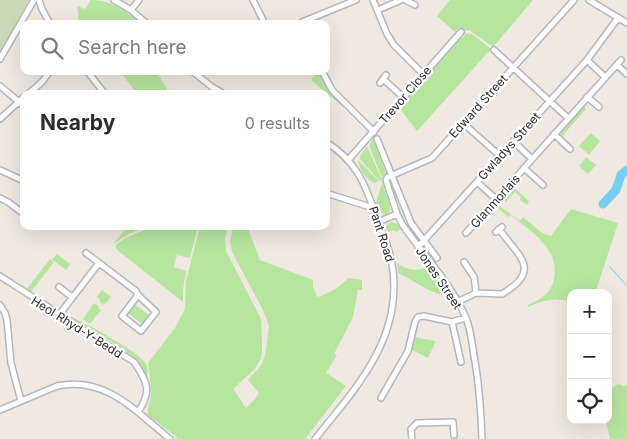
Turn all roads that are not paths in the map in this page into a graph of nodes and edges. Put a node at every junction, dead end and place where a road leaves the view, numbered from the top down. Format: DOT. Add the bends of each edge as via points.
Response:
graph roads {
  1 [pos="34,0"];
  2 [pos="40,0"];
  3 [pos="114,0"];
  4 [pos="139,0"];
  5 [pos="254,0"];
  6 [pos="356,0"];
  7 [pos="373,0"];
  8 [pos="403,0"];
  9 [pos="574,0"];
  10 [pos="589,0"];
  11 [pos="415,4"];
  12 [pos="131,10"];
  13 [pos="378,10"];
  14 [pos="618,18"];
  15 [pos="22,20"];
  16 [pos="48,20"];
  17 [pos="142,20"];
  18 [pos="263,20"];
  19 [pos="307,20"];
  20 [pos="627,23"];
  21 [pos="20,24"];
  22 [pos="461,32"];
  23 [pos="494,50"];
  24 [pos="0,59"];
  25 [pos="586,60"];
  26 [pos="621,60"];
  27 [pos="617,65"];
  28 [pos="513,67"];
  29 [pos="424,74"];
  30 [pos="627,74"];
  31 [pos="47,75"];
  32 [pos="90,75"];
  33 [pos="197,75"];
  34 [pos="324,75"];
  35 [pos="605,77"];
  36 [pos="383,79"];
  37 [pos="0,86"];
  38 [pos="33,90"];
  39 [pos="102,90"];
  40 [pos="217,90"];
  41 [pos="403,96"];
  42 [pos="587,97"];
  43 [pos="550,101"];
  44 [pos="18,102"];
  45 [pos="599,107"];
  46 [pos="568,118"];
  47 [pos="0,119"];
  48 [pos="463,123"];
  49 [pos="374,132"];
  50 [pos="554,134"];
  51 [pos="377,139"];
  52 [pos="513,141"];
  53 [pos="330,145"];
  54 [pos="570,149"];
  55 [pos="500,156"];
  56 [pos="532,158"];
  57 [pos="350,160"];
  58 [pos="524,168"];
  59 [pos="0,170"];
  60 [pos="391,176"];
  61 [pos="20,179"];
  62 [pos="477,182"];
  63 [pos="543,185"];
  64 [pos="330,194"];
  65 [pos="0,198"];
  66 [pos="496,199"];
  67 [pos="373,205"];
  68 [pos="20,211"];
  69 [pos="397,214"];
  70 [pos="378,222"];
  71 [pos="499,230"];
  72 [pos="466,233"];
  73 [pos="424,241"];
  74 [pos="418,247"];
  75 [pos="86,253"];
  76 [pos="437,258"];
  77 [pos="464,262"];
  78 [pos="99,263"];
  79 [pos="0,276"];
  80 [pos="59,287"];
  81 [pos="476,293"];
  82 [pos="138,295"];
  83 [pos="72,297"];
  84 [pos="457,302"];
  85 [pos="0,305"];
  86 [pos="59,315"];
  87 [pos="466,318"];
  88 [pos="452,322"];
  89 [pos="461,362"];
  90 [pos="381,398"];
  91 [pos="21,401"];
  92 [pos="0,410"];
  93 [pos="138,412"];
  94 [pos="454,435"];
  95 [pos="170,439"];
  96 [pos="315,439"];
  97 [pos="412,439"];
  98 [pos="482,439"];
  1 -- 15 [label="street"];
  2 -- 16 [label="street"];
  3 -- 12 [label="street"];
  4 -- 12 [label="street"];
  5 -- 18 [label="street"];
  6 -- 19 [label="street"];
  7 -- 13 [label="street"];
  8 -- 11 [label="street"];
  8 -- 13 [label="street"];
  9 -- 28 [label="street, Edward Street"];
  10 -- 14 [label="street"];
  12 -- 17 [label="street"];
  13 -- 29 [label="street" via="394,45"];
  14 -- 20 [label="street"];
  14 -- 25 [label="street, Gwladys Street"];
  21 -- 24 [label="street"];
  22 -- 29 [label="street, Trevor Close"];
  23 -- 28 [label="street"];
  25 -- 35 [label="street"];
  25 -- 43 [label="street, Gwladys Street"];
  26 -- 27 [label="street, Glanmorlais"];
  27 -- 30 [label="street"];
  27 -- 35 [label="street, Glanmorlais"];
  28 -- 43 [label="street"];
  28 -- 48 [label="street, Edward Street"];
  29 -- 41 [label="street, Trevor Close"];
  31 -- 38 [label="street"];
  32 -- 39 [label="street"];
  33 -- 40 [label="street"];
  34 -- 49 [label="street" via="332,90"];
  35 -- 42 [label="street, Glanmorlais"];
  36 -- 41 [label="street"];
  37 -- 44 [label="street"];
  41 -- 49 [label="street, Trevor Close"];
  42 -- 45 [label="street"];
  42 -- 46 [label="street, Glanmorlais"];
  43 -- 46 [label="street"];
  43 -- 52 [label="street, Gwladys Street"];
  44 -- 47 [label="street"];
  46 -- 50 [label="street, Glanmorlais"];
  48 -- 55 [label="street"];
  48 -- 60 [label="street, Edward Street" via="432,158"];
  49 -- 57 [label="street, Trevor Close"];
  50 -- 54 [label="street"];
  50 -- 56 [label="street, Glanmorlais"];
  51 -- 60 [label="street"];
  52 -- 55 [label="street, Gwladys Street"];
  52 -- 56 [label="street"];
  53 -- 57 [label="street, Pant Road"];
  55 -- 62 [label="street, Gwladys Street"];
  56 -- 58 [label="street, Glanmorlais"];
  57 -- 67 [label="street, Pant Road"];
  58 -- 63 [label="street, Glanmorlais"];
  58 -- 66 [label="street, Glanmorlais"];
  59 -- 61 [label="street"];
  60 -- 69 [label="street, Jones Street" via="386,183"];
  60 -- 73 [label="street" via="407,214"];
  62 -- 66 [label="street"];
  62 -- 73 [label="street, Gwladys Street"];
  64 -- 67 [label="street"];
  65 -- 68 [label="street"];
  66 -- 72 [label="street, Glanmorlais"];
  67 -- 70 [label="street, Pant Road"];
  69 -- 70 [label="street"];
  69 -- 74 [label="street, Jones Street"];
  70 -- 96 [label="street, Pant Road" via="393,273 393,305 388,326 373,363"];
  71 -- 81 [label="street" via="524,264 524,276 502,294"];
  73 -- 74 [label="street, Gwladys Street"];
  73 -- 76 [label="street"];
  74 -- 84 [label="street, Jones Street"];
  75 -- 78 [label="street"];
  77 -- 81 [label="street" via="474,277"];
  78 -- 82 [label="street"];
  78 -- 83 [label="street"];
  79 -- 86 [label="street, Heol Rhyd-Y-Bedd"];
  80 -- 83 [label="street"];
  81 -- 84 [label="street"];
  82 -- 82 [label="street" via="122,316 142,330 156,312"];
  83 -- 86 [label="street"];
  84 -- 87 [label="street, Jones Street"];
  85 -- 91 [label="street" via="7,320 11,364"];
  86 -- 93 [label="street, Heol Rhyd-Y-Bedd" via="134,362 143,375 147,391 146,400"];
  87 -- 88 [label="street"];
  87 -- 98 [label="street, Jones Street" via="476,366"];
  88 -- 89 [label="street"];
  88 -- 90 [label="street" via="418,317 408,351"];
  91 -- 92 [label="street"];
  91 -- 93 [label="street" via="56,386 85,385 106,391"];
  93 -- 95 [label="street"];
  94 -- 97 [label="street" via="453,422 417,423 411,430"];
}
